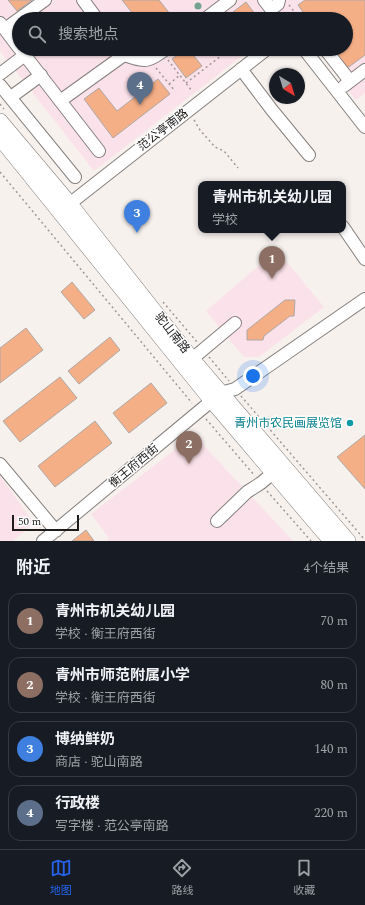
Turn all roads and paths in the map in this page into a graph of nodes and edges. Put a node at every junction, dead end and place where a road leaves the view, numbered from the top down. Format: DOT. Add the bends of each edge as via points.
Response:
graph roads {
  1 [pos="45,0"];
  2 [pos="83,0"];
  3 [pos="230,0"];
  4 [pos="276,3"];
  5 [pos="25,12"];
  6 [pos="92,12"];
  7 [pos="214,12"];
  8 [pos="290,12"];
  9 [pos="12,20"];
  10 [pos="2,26"];
  11 [pos="12,39"];
  12 [pos="16,56"];
  13 [pos="26,56"];
  14 [pos="117,56"];
  15 [pos="133,56"];
  16 [pos="156,56"];
  17 [pos="168,56"];
  18 [pos="221,56"];
  19 [pos="258,56"];
  20 [pos="309,56"];
  21 [pos="330,56"];
  22 [pos="150,60"];
  23 [pos="241,69"];
  24 [pos="365,70"];
  25 [pos="0,74"];
  26 [pos="41,75"];
  27 [pos="180,75"];
  28 [pos="350,81"];
  29 [pos="186,83"];
  30 [pos="169,84"];
  31 [pos="1,87"];
  32 [pos="175,91"];
  33 [pos="192,91"];
  34 [pos="337,92"];
  35 [pos="11,97"];
  36 [pos="60,101"];
  37 [pos="0,104"];
  38 [pos="190,109"];
  39 [pos="2,115"];
  40 [pos="365,127"];
  41 [pos="3,139"];
  42 [pos="99,151"];
  43 [pos="309,155"];
  44 [pos="238,168"];
  45 [pos="0,172"];
  46 [pos="76,177"];
  47 [pos="65,208"];
  48 [pos="346,231"];
  49 [pos="365,259"];
  50 [pos="365,299"];
  51 [pos="163,301"];
  52 [pos="235,323"];
  53 [pos="198,354"];
  54 [pos="223,394"];
  55 [pos="199,411"];
  56 [pos="0,464"];
  57 [pos="272,474"];
  58 [pos="217,521"];
  59 [pos="56,531"];
  60 [pos="365,540"];
  61 [pos="43,541"];
  62 [pos="311,541"];
  63 [pos="331,541"];
  64 [pos="348,541"];
  1 -- 5 [label="street"];
  2 -- 6 [label="street"];
  3 -- 7 [label="street"];
  4 -- 8 [label="path"];
  9 -- 10 [label="street"];
  10 -- 11 [label="street"];
  12 -- 25 [label="street"];
  13 -- 26 [label="street"];
  14 -- 36 [label="street"];
  15 -- 22 [label="street"];
  16 -- 22 [label="street"];
  17 -- 27 [label="path"];
  18 -- 29 [label="path"];
  19 -- 23 [label="street, 范公亭南路"];
  20 -- 34 [label="street"];
  21 -- 28 [label="street"];
  22 -- 30 [label="path"];
  23 -- 38 [label="street, 范公亭南路"];
  23 -- 43 [label="street"];
  24 -- 28 [label="street"];
  26 -- 35 [label="street"];
  26 -- 36 [label="street"];
  27 -- 29 [label="path"];
  27 -- 30 [label="path"];
  28 -- 34 [label="street"];
  29 -- 33 [label="path"];
  30 -- 32 [label="path"];
  31 -- 35 [label="street"];
  34 -- 40 [label="street"];
  35 -- 46 [label="street"];
  36 -- 42 [label="street"];
  37 -- 39 [label="path"];
  38 -- 44 [label="path" via="200,130 215,147 224,151"];
  38 -- 47 [label="street, 范公亭南路"];
  39 -- 41 [label="main road, 驼山南路"];
  41 -- 47 [label="main road, 驼山南路"];
  45 -- 55 [label="path"];
  47 -- 53 [label="main road, 驼山南路"];
  47 -- 54 [label="main road, 驼山南路"];
  48 -- 49 [label="street"];
  50 -- 54 [label="street, 衡王府西街"];
  51 -- 53 [label="path"];
  52 -- 53 [label="street"];
  53 -- 54 [label="main road, 驼山南路"];
  53 -- 54 [label="path"];
  54 -- 55 [label="street, 衡王府西街"];
  54 -- 57 [label="main road, 驼山南路"];
  54 -- 60 [label="path"];
  55 -- 57 [label="path"];
  55 -- 59 [label="street, 衡王府西街"];
  56 -- 59 [label="street"];
  57 -- 58 [label="street" via="247,492"];
  57 -- 62 [label="path"];
  57 -- 63 [label="main road, 驼山南路"];
  57 -- 64 [label="main road, 驼山南路"];
  59 -- 61 [label="street, 衡王府西街"];
}
